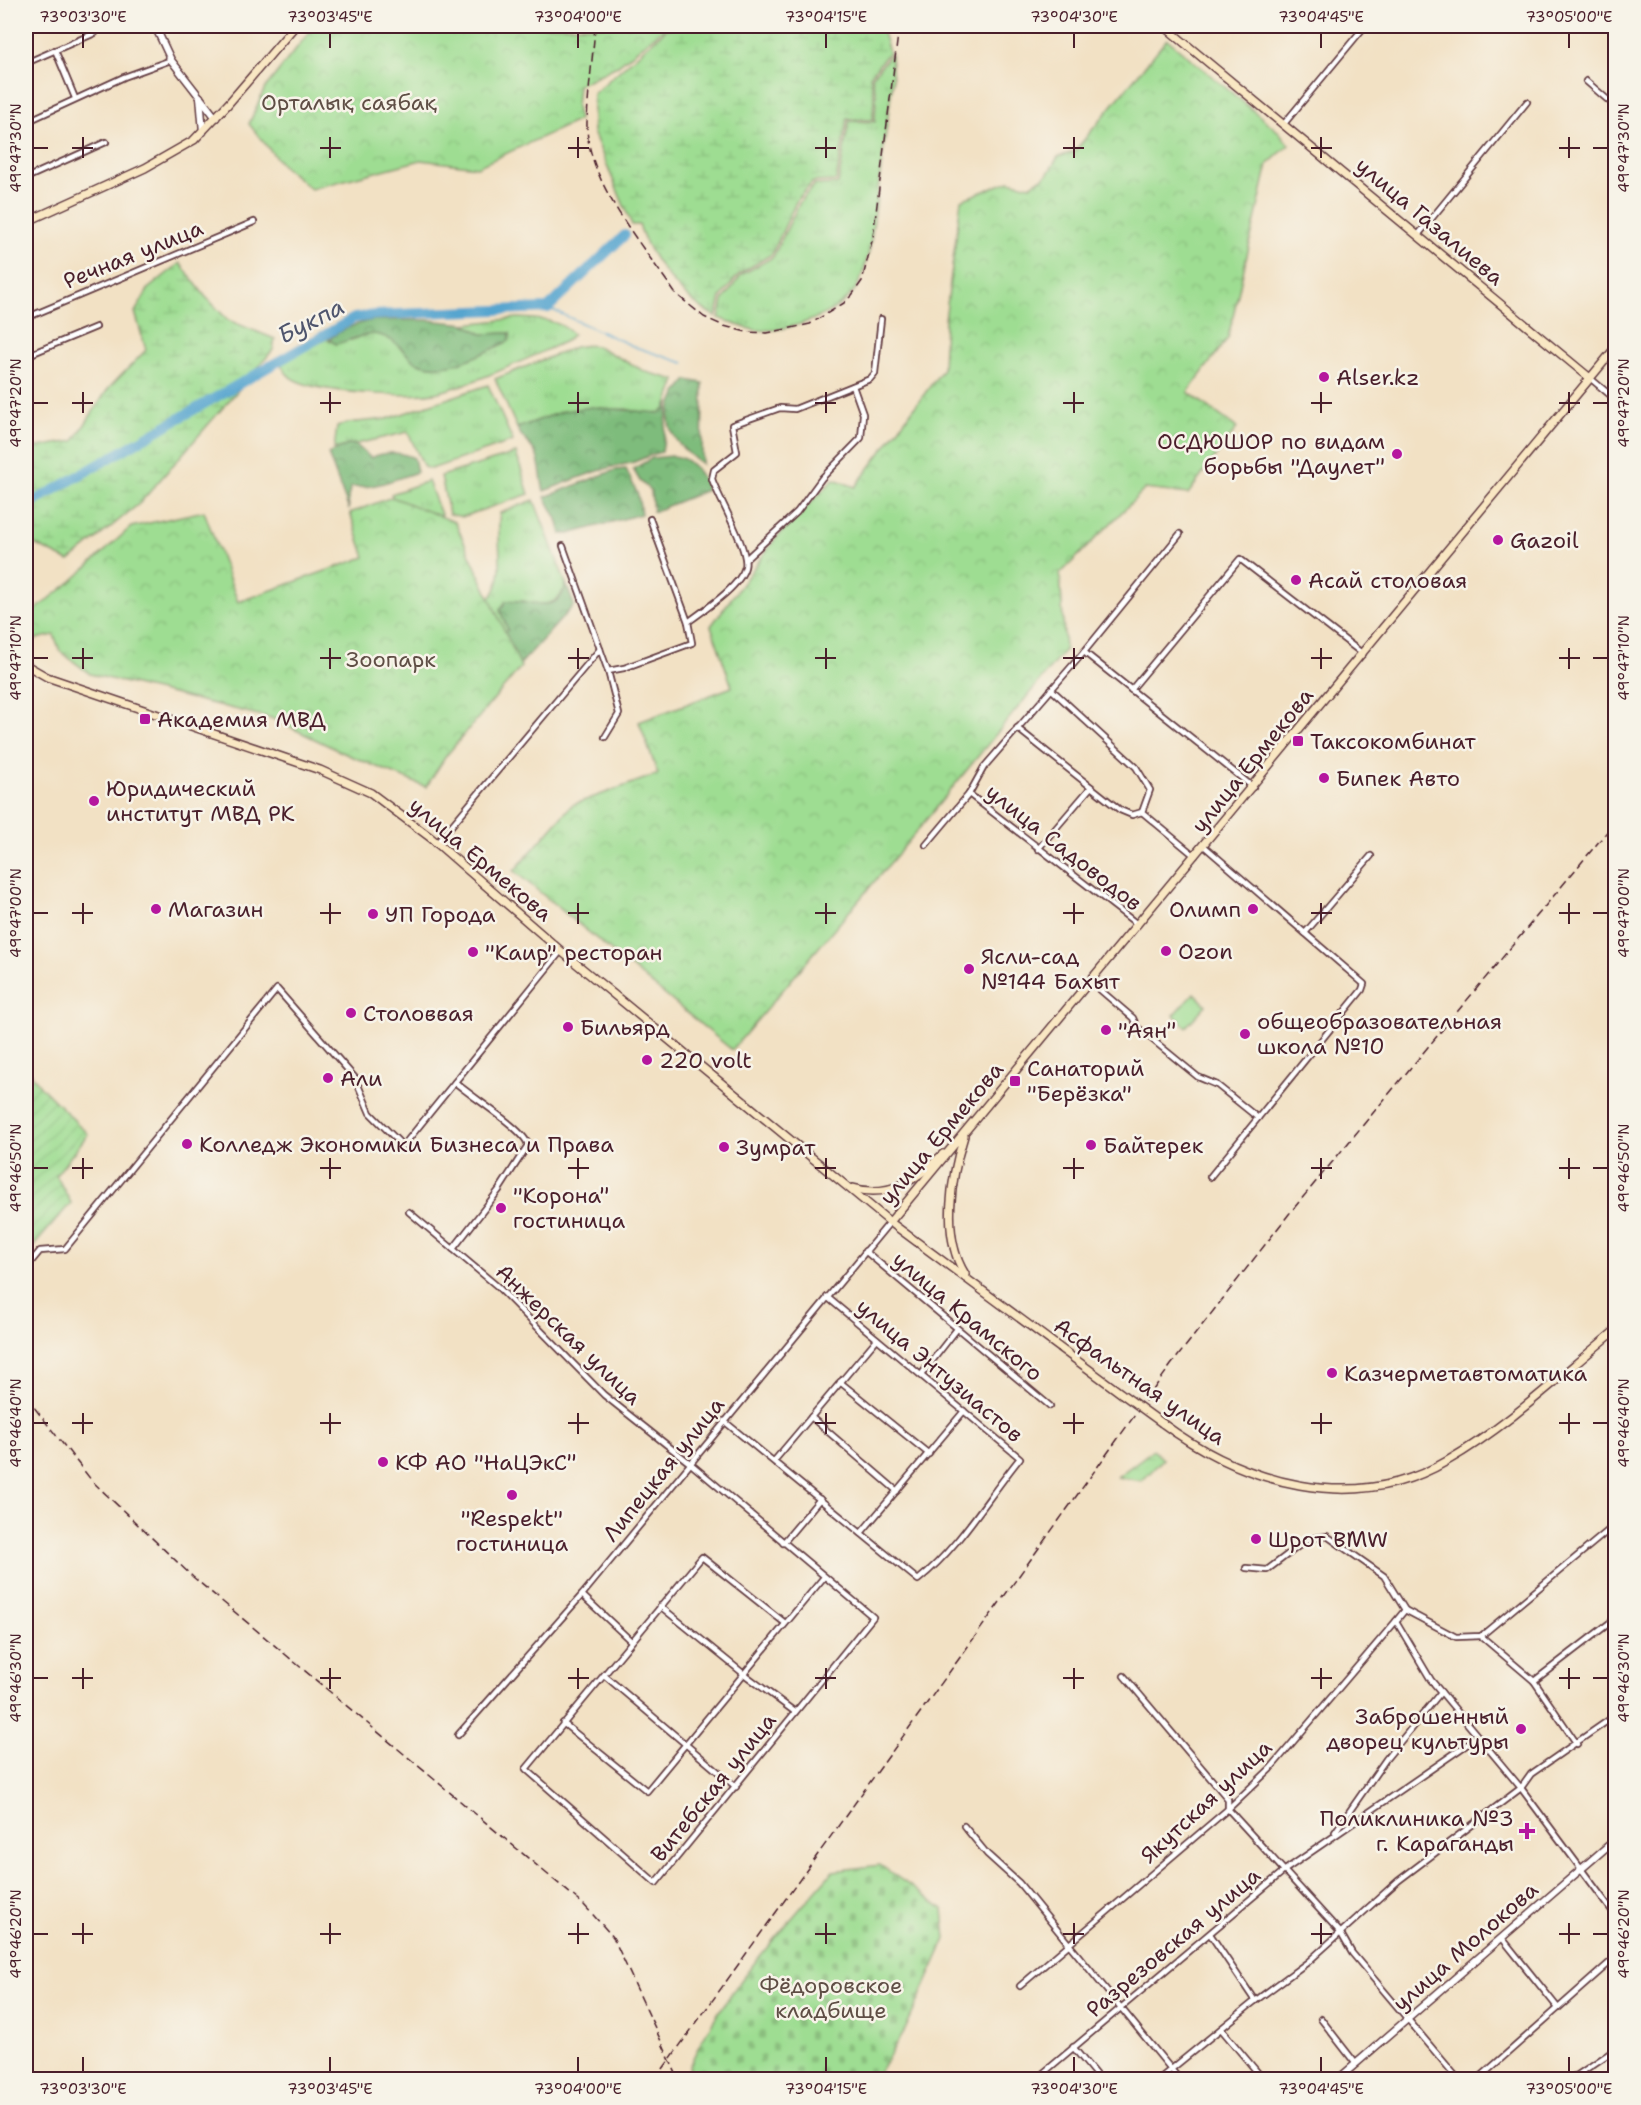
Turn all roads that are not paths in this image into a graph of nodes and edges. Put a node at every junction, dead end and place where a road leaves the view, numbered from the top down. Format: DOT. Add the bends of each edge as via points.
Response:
graph roads {
  1 [pos="92,26"];
  2 [pos="154,26"];
  3 [pos="295,26"];
  4 [pos="1164,26"];
  5 [pos="1365,26"];
  6 [pos="56,50"];
  7 [pos="171,60"];
  8 [pos="26,63"];
  9 [pos="1586,81"];
  10 [pos="200,97"];
  11 [pos="75,98"];
  12 [pos="1527,102"];
  13 [pos="1616,107"];
  14 [pos="216,118"];
  15 [pos="26,122"];
  16 [pos="1283,125"];
  17 [pos="203,132"];
  18 [pos="106,142"];
  19 [pos="26,178"];
  20 [pos="26,222"];
  21 [pos="254,222"];
  22 [pos="1418,235"];
  23 [pos="26,318"];
  24 [pos="881,319"];
  25 [pos="96,327"];
  26 [pos="1616,347"];
  27 [pos="26,356"];
  28 [pos="1590,378"];
  29 [pos="853,386"];
  30 [pos="1616,400"];
  31 [pos="650,519"];
  32 [pos="1180,534"];
  33 [pos="563,546"];
  34 [pos="746,559"];
  35 [pos="688,622"];
  36 [pos="600,649"];
  37 [pos="1084,652"];
  38 [pos="1363,654"];
  39 [pos="26,665"];
  40 [pos="608,671"];
  41 [pos="1051,689"];
  42 [pos="1131,690"];
  43 [pos="1017,728"];
  44 [pos="605,737"];
  45 [pos="1091,787"];
  46 [pos="1253,787"];
  47 [pos="969,794"];
  48 [pos="1142,812"];
  49 [pos="436,844"];
  50 [pos="926,845"];
  51 [pos="1204,846"];
  52 [pos="1038,849"];
  53 [pos="1371,856"];
  54 [pos="1196,857"];
  55 [pos="1139,925"];
  56 [pos="1305,933"];
  57 [pos="561,951"];
  58 [pos="1091,982"];
  59 [pos="455,1082"];
  60 [pos="1258,1118"];
  61 [pos="965,1132"];
  62 [pos="1210,1177"];
  63 [pos="848,1186"];
  64 [pos="409,1212"];
  65 [pos="890,1222"];
  66 [pos="453,1249"];
  67 [pos="865,1251"];
  68 [pos="26,1268"];
  69 [pos="968,1279"];
  70 [pos="827,1297"];
  71 [pos="957,1329"];
  72 [pos="1616,1330"];
  73 [pos="878,1339"];
  74 [pos="921,1375"];
  75 [pos="840,1382"];
  76 [pos="1050,1406"];
  77 [pos="964,1412"];
  78 [pos="811,1417"];
  79 [pos="724,1421"];
  80 [pos="929,1454"];
  81 [pos="774,1461"];
  82 [pos="691,1464"];
  83 [pos="897,1491"];
  84 [pos="820,1499"];
  85 [pos="1616,1524"];
  86 [pos="861,1533"];
  87 [pos="783,1543"];
  88 [pos="1246,1568"];
  89 [pos="824,1577"];
  90 [pos="582,1596"];
  91 [pos="660,1606"];
  92 [pos="1405,1610"];
  93 [pos="873,1617"];
  94 [pos="1616,1618"];
  95 [pos="1396,1621"];
  96 [pos="785,1623"];
  97 [pos="1481,1636"];
  98 [pos="631,1641"];
  99 [pos="744,1674"];
  100 [pos="604,1675"];
  101 [pos="1124,1676"];
  102 [pos="1534,1681"];
  103 [pos="1441,1692"];
  104 [pos="795,1712"];
  105 [pos="1616,1714"];
  106 [pos="563,1723"];
  107 [pos="458,1734"];
  108 [pos="1478,1737"];
  109 [pos="685,1744"];
  110 [pos="1577,1744"];
  111 [pos="736,1787"];
  112 [pos="1521,1788"];
  113 [pos="1228,1809"];
  114 [pos="964,1826"];
  115 [pos="1334,1834"];
  116 [pos="1616,1839"];
  117 [pos="1285,1870"];
  118 [pos="1581,1870"];
  119 [pos="1616,1916"];
  120 [pos="1340,1932"];
  121 [pos="1210,1934"];
  122 [pos="1502,1938"];
  123 [pos="1069,1945"];
  124 [pos="1616,1957"];
  125 [pos="1020,1986"];
  126 [pos="1255,2001"];
  127 [pos="1119,2008"];
  128 [pos="1558,2008"];
  129 [pos="1321,2019"];
  130 [pos="1408,2020"];
  131 [pos="1221,2029"];
  132 [pos="1073,2047"];
  133 [pos="1616,2049"];
  134 [pos="1356,2064"];
  135 [pos="1172,2069"];
  136 [pos="1035,2079"];
  137 [pos="1100,2079"];
  138 [pos="1158,2079"];
  139 [pos="1180,2079"];
  140 [pos="1264,2079"];
  141 [pos="1337,2079"];
  142 [pos="1459,2079"];
  143 [pos="1477,2079"];
  144 [pos="1570,2079"];
  1 -- 6 [label="street" via="95,33"];
  2 -- 7 [label="street"];
  3 -- 14 [label="main road"];
  4 -- 16 [label="main road, улица Газалиева"];
  5 -- 16 [label="street"];
  6 -- 8 [label="street"];
  6 -- 11 [label="street"];
  7 -- 10 [label="street"];
  7 -- 11 [label="street"];
  9 -- 13 [label="street"];
  10 -- 14 [label="street"];
  10 -- 17 [label="street"];
  11 -- 15 [label="street"];
  12 -- 22 [label="street"];
  14 -- 17 [label="main road"];
  16 -- 22 [label="main road, улица Газалиева"];
  17 -- 20 [label="main road" via="144,168"];
  18 -- 19 [label="street"];
  21 -- 23 [label="street, Речная улица"];
  22 -- 28 [label="main road, улица Газалиева"];
  24 -- 29 [label="street" via="875,373"];
  25 -- 27 [label="street"];
  26 -- 28 [label="main road, улица Ермекова"];
  28 -- 30 [label="street, улица Газалиева"];
  28 -- 38 [label="main road, улица Ермекова"];
  29 -- 34 [label="street" via="863,414 861,438 796,512"];
  29 -- 34 [label="street" via="795,409 780,408 732,425 737,452 714,470 712,479"];
  31 -- 35 [label="street"];
  32 -- 37 [label="street"];
  33 -- 36 [label="street"];
  34 -- 35 [label="street" via="743,572 728,589"];
  35 -- 40 [label="street" via="692,644"];
  36 -- 40 [label="street"];
  36 -- 49 [label="street"];
  37 -- 41 [label="street"];
  37 -- 42 [label="street"];
  38 -- 42 [label="street" via="1240,559"];
  38 -- 46 [label="main road, улица Ермекова"];
  39 -- 49 [label="main road, улица Ермекова" via="43,675 320,770 371,793"];
  40 -- 44 [label="street" via="619,714"];
  41 -- 43 [label="street"];
  41 -- 48 [label="street" via="1136,767 1150,790"];
  42 -- 46 [label="street"];
  43 -- 45 [label="street"];
  43 -- 47 [label="street" via="984,767"];
  45 -- 48 [label="street" via="1120,810 1132,815"];
  45 -- 52 [label="street"];
  46 -- 51 [label="main road, улица Ермекова"];
  47 -- 50 [label="street"];
  47 -- 52 [label="street, улица Садоводов"];
  48 -- 54 [label="street"];
  49 -- 57 [label="main road, улица Ермекова"];
  51 -- 54 [label="main road, улица Ермекова"];
  51 -- 56 [label="street"];
  52 -- 55 [label="street, улица Садоводов"];
  53 -- 56 [label="street"];
  54 -- 55 [label="main road, улица Ермекова"];
  55 -- 58 [label="main road, улица Ермекова"];
  56 -- 60 [label="street" via="1361,980 1364,987"];
  57 -- 59 [label="street"];
  57 -- 63 [label="main road, улица Ермекова"];
  58 -- 60 [label="street" via="1133,1018 1137,1027 1198,1077 1217,1085"];
  58 -- 61 [label="main road, улица Ермекова"];
  59 -- 66 [label="street" via="524,1134 528,1145"];
  59 -- 68 [label="street" via="403,1146 370,1113 355,1078 278,989 65,1249 40,1251"];
  60 -- 62 [label="street"];
  61 -- 63 [label="main road" via="915,1179 886,1191 869,1192"];
  61 -- 65 [label="main road, улица Ермекова"];
  61 -- 69 [label="main road" via="953,1176 952,1229 958,1264"];
  63 -- 65 [label="main road, улица Ермекова"];
  64 -- 66 [label="street, Анжерская улица"];
  65 -- 67 [label="street, Липецкая улица"];
  65 -- 69 [label="main road, Асфальтная улица"];
  66 -- 82 [label="street, Анжерская улица" via="497,1286 592,1384"];
  67 -- 70 [label="street, Липецкая улица"];
  67 -- 71 [label="street, улица Крамского"];
  69 -- 72 [label="main road, Асфальтная улица, bridge" via="1207,1453 1244,1471 1301,1486 1354,1488 1397,1481 1445,1462 1483,1439"];
  70 -- 73 [label="street, улица Энтузиастов"];
  70 -- 79 [label="street, Липецкая улица"];
  71 -- 74 [label="street"];
  71 -- 76 [label="street, улица Крамского"];
  73 -- 74 [label="street, улица Энтузиастов"];
  73 -- 75 [label="street"];
  74 -- 77 [label="street, улица Энтузиастов"];
  75 -- 78 [label="street"];
  75 -- 80 [label="street"];
  77 -- 80 [label="street"];
  77 -- 86 [label="street, улица Энтузиастов" via="1020,1458 958,1542 918,1580"];
  78 -- 81 [label="street"];
  78 -- 83 [label="street"];
  79 -- 81 [label="street"];
  79 -- 82 [label="street, Липецкая улица"];
  80 -- 83 [label="street"];
  81 -- 84 [label="street"];
  82 -- 87 [label="street, Анжерская улица"];
  82 -- 90 [label="street, Липецкая улица"];
  83 -- 86 [label="street"];
  84 -- 86 [label="street"];
  84 -- 87 [label="street"];
  85 -- 97 [label="street"];
  87 -- 89 [label="street, Анжерская улица"];
  88 -- 92 [label="street" via="1267,1570 1308,1539 1327,1536 1384,1576"];
  89 -- 93 [label="street, Анжерская улица"];
  89 -- 96 [label="street"];
  90 -- 98 [label="street"];
  90 -- 107 [label="street, Липецкая улица"];
  91 -- 96 [label="street" via="702,1557"];
  91 -- 98 [label="street"];
  91 -- 99 [label="street"];
  92 -- 95 [label="street, Якутская улица"];
  92 -- 97 [label="street" via="1456,1637"];
  93 -- 104 [label="street, Витебская улица"];
  94 -- 102 [label="street"];
  95 -- 103 [label="street"];
  95 -- 113 [label="street, Якутская улица" via="1270,1768"];
  96 -- 99 [label="street"];
  97 -- 102 [label="street"];
  98 -- 100 [label="street"];
  99 -- 104 [label="street"];
  99 -- 109 [label="street"];
  100 -- 106 [label="street"];
  100 -- 109 [label="street"];
  101 -- 113 [label="street" via="1228,1799"];
  102 -- 110 [label="street"];
  103 -- 108 [label="street"];
  103 -- 115 [label="street, Разрезовская улица" via="1386,1759"];
  104 -- 111 [label="street, Витебская улица"];
  105 -- 110 [label="street"];
  106 -- 109 [label="street" via="645,1791"];
  106 -- 111 [label="street, Витебская улица" via="526,1768 656,1882"];
  108 -- 112 [label="street"];
  108 -- 115 [label="street, Разрезовская улица"];
  109 -- 111 [label="street"];
  110 -- 112 [label="street" via="1531,1774"];
  112 -- 118 [label="street"];
  112 -- 120 [label="street" via="1398,1881"];
  113 -- 117 [label="street"];
  113 -- 123 [label="street, Якутская улица"];
  114 -- 123 [label="street" via="1019,1883"];
  115 -- 117 [label="street, Разрезовская улица"];
  116 -- 118 [label="street, улица Молокова"];
  117 -- 120 [label="street"];
  117 -- 121 [label="street, Разрезовская улица"];
  118 -- 119 [label="street"];
  118 -- 122 [label="street, улица Молокова"];
  120 -- 126 [label="street" via="1308,1962"];
  120 -- 130 [label="street" via="1352,1953"];
  121 -- 126 [label="street"];
  121 -- 127 [label="street, Разрезовская улица"];
  122 -- 128 [label="street"];
  122 -- 130 [label="street, улица Молокова"];
  123 -- 125 [label="street, Якутская улица"];
  123 -- 127 [label="street"];
  124 -- 128 [label="street"];
  126 -- 131 [label="street"];
  127 -- 132 [label="street, Разрезовская улица"];
  127 -- 135 [label="street"];
  128 -- 143 [label="street"];
  129 -- 134 [label="street"];
  130 -- 134 [label="street, улица Молокова"];
  130 -- 142 [label="street"];
  131 -- 135 [label="street"];
  131 -- 140 [label="street"];
  132 -- 136 [label="street, Разрезовская улица"];
  132 -- 137 [label="street"];
  133 -- 144 [label="street"];
  134 -- 141 [label="street, улица Молокова"];
  135 -- 138 [label="street"];
  135 -- 139 [label="street"];
}
